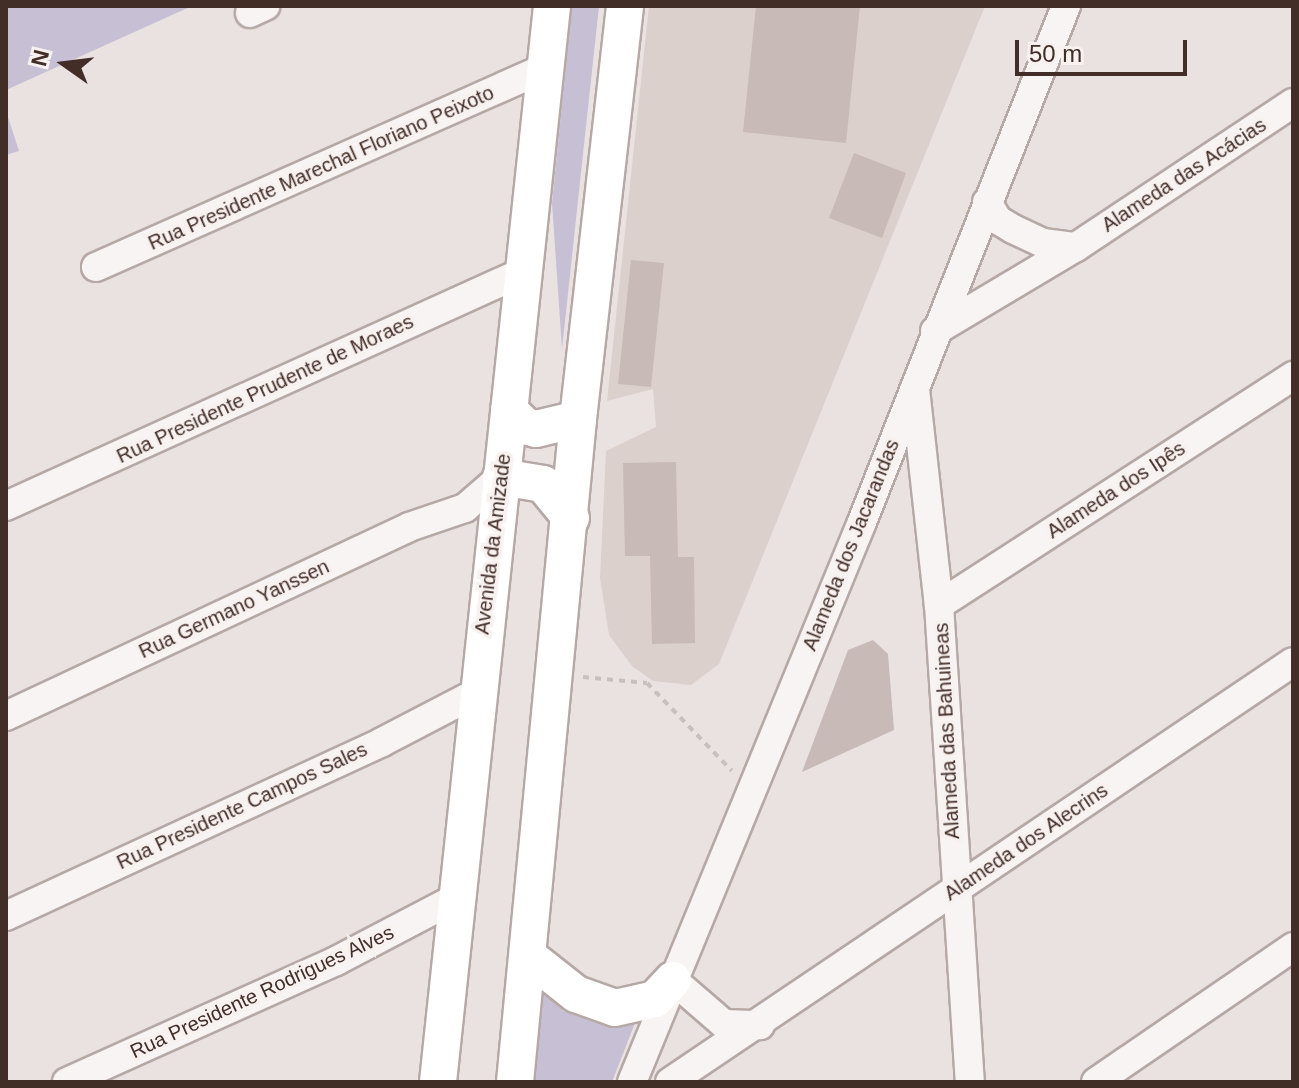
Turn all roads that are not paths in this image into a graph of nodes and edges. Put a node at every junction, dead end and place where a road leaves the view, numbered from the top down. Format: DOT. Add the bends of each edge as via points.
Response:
graph roads {
  1 [pos="552,6"];
  2 [pos="625,6"];
  3 [pos="1066,6"];
  4 [pos="546,68"];
  5 [pos="1293,103"];
  6 [pos="987,202"];
  7 [pos="1076,247"];
  8 [pos="96,267"];
  9 [pos="525,271"];
  10 [pos="935,331"];
  11 [pos="1293,376"];
  12 [pos="914,381"];
  13 [pos="509,410"];
  14 [pos="578,419"];
  15 [pos="501,477"];
  16 [pos="6,506"];
  17 [pos="465,508"];
  18 [pos="571,518"];
  19 [pos="495,529"];
  20 [pos="939,605"];
  21 [pos="1293,662"];
  22 [pos="476,693"];
  23 [pos="6,716"];
  24 [pos="956,890"];
  25 [pos="456,898"];
  26 [pos="6,916"];
  27 [pos="1293,947"];
  28 [pos="528,956"];
  29 [pos="673,980"];
  30 [pos="760,1025"];
  31 [pos="67,1082"];
  32 [pos="438,1082"];
  33 [pos="515,1082"];
  34 [pos="632,1082"];
  35 [pos="670,1082"];
  36 [pos="970,1082"];
  37 [pos="1096,1082"];
  1 -- 4 [label="main road, Avenida da Amizade"];
  2 -- 14 [label="main road"];
  3 -- 6 [label="street, Alameda dos Jacarandas"];
  4 -- 8 [label="street, Rua Presidente Marechal Floriano Peixoto"];
  4 -- 9 [label="main road, Avenida da Amizade"];
  5 -- 7 [label="street, Alameda das Acácias"];
  6 -- 7 [label="street" via="998,220 1013,229 1043,243"];
  6 -- 10 [label="street, Alameda dos Jacarandas"];
  7 -- 10 [label="street, Alameda das Acácias"];
  9 -- 13 [label="main road, Avenida da Amizade"];
  9 -- 16 [label="street, Rua Presidente Prudente de Moraes"];
  10 -- 12 [label="street, Alameda dos Jacarandas"];
  11 -- 20 [label="street, Alameda dos Ipês"];
  12 -- 20 [label="street, Alameda das Bahuineas"];
  12 -- 29 [label="street, Alameda dos Jacarandas"];
  13 -- 14 [label="main road" via="536,429"];
  13 -- 15 [label="main road, Avenida da Amizade"];
  14 -- 18 [label="main road"];
  15 -- 17 [label="street, Rua Germano Yanssen"];
  15 -- 18 [label="main road" via="543,484"];
  15 -- 19 [label="main road, Avenida da Amizade"];
  17 -- 19 [label="street"];
  17 -- 23 [label="street, Rua Germano Yanssen" via="409,527"];
  18 -- 28 [label="main road"];
  19 -- 22 [label="main road, Avenida da Amizade"];
  20 -- 24 [label="street, Alameda das Bahuineas"];
  21 -- 24 [label="street, Alameda dos Alecrins"];
  22 -- 25 [label="main road, Avenida da Amizade"];
  22 -- 26 [label="street, Rua Presidente Campos Sales"];
  24 -- 30 [label="street, Alameda dos Alecrins"];
  24 -- 36 [label="street, Alameda das Bahuineas"];
  25 -- 31 [label="street, Rua Presidente Rodrigues Alves" via="336,961"];
  25 -- 32 [label="main road, Avenida da Amizade"];
  27 -- 37 [label="street"];
  28 -- 29 [label="main road" via="576,994 615,1008 655,999"];
  28 -- 33 [label="main road"];
  29 -- 30 [label="street" via="724,1024"];
  29 -- 34 [label="street, Alameda dos Jacarandas"];
  30 -- 35 [label="street, Alameda dos Alecrins"];
}
